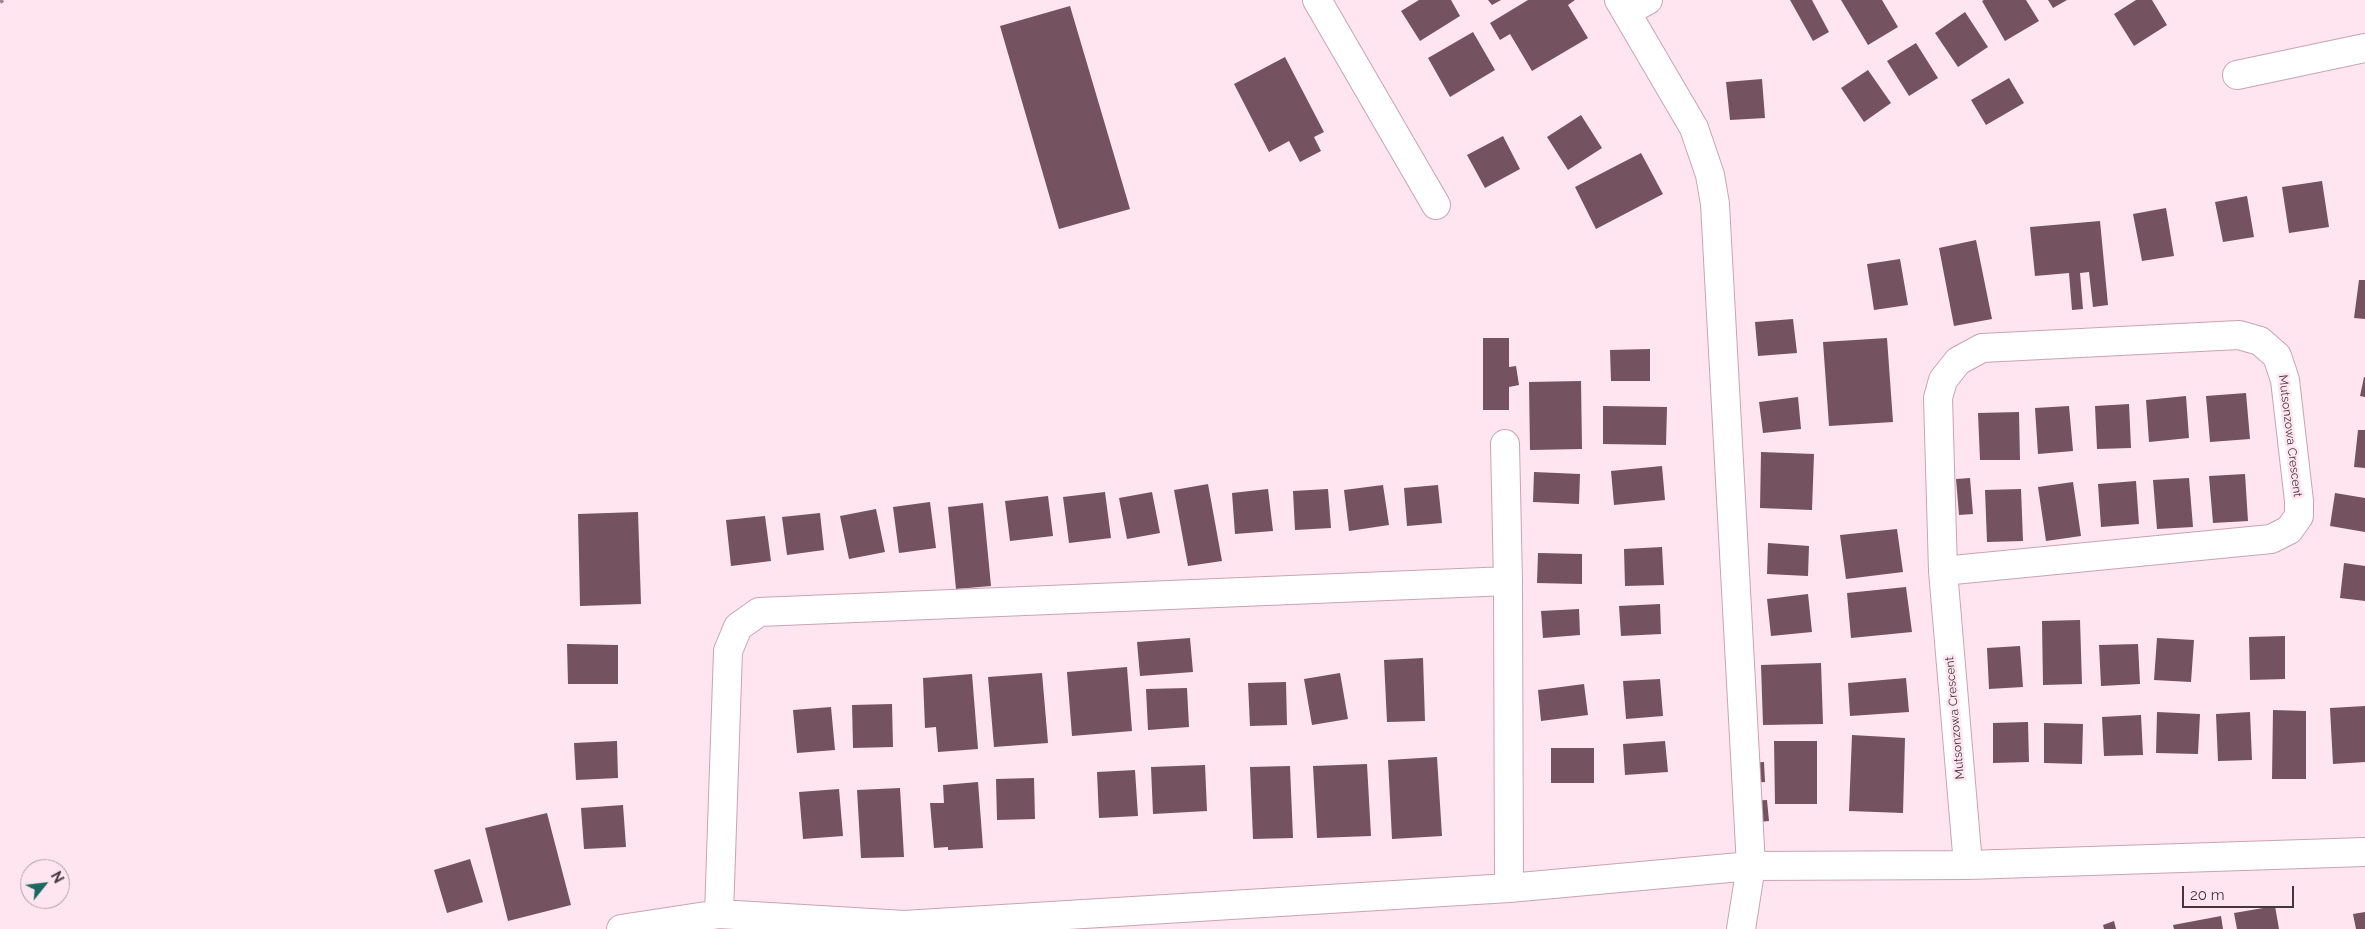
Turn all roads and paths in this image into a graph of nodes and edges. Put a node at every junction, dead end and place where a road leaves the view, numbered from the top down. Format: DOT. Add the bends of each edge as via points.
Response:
graph roads {
  1 [pos="1317,0"];
  2 [pos="1631,4"];
  3 [pos="2365,48"];
  4 [pos="2238,75"];
  5 [pos="1436,205"];
  6 [pos="1505,444"];
  7 [pos="1943,571"];
  8 [pos="1508,582"];
  9 [pos="2365,852"];
  10 [pos="1968,864"];
  11 [pos="1751,866"];
  12 [pos="1509,888"];
  13 [pos="719,914"];
  14 [pos="904,927"];
  15 [pos="621,929"];
  16 [pos="1741,929"];
  1 -- 5 [label="street"];
  2 -- 11 [label="street" via="1694,128 1710,174 1715,204"];
  3 -- 4 [label="street"];
  6 -- 8 [label="street"];
  7 -- 7 [label="street, Mutsonzowa Crescent" via="1938,398 1943,380 1958,361 1982,348 2239,335 2260,341 2277,356 2285,380 2299,501 2299,516 2289,530 2271,539"];
  7 -- 10 [label="street, Mutsonzowa Crescent"];
  8 -- 12 [label="street"];
  8 -- 13 [label="street" via="759,612 738,627 728,651"];
  9 -- 10 [label="street"];
  10 -- 11 [label="street"];
  11 -- 12 [label="street"];
  11 -- 16 [label="street"];
  12 -- 14 [label="street"];
  13 -- 14 [label="street"];
  13 -- 15 [label="street"];
}
